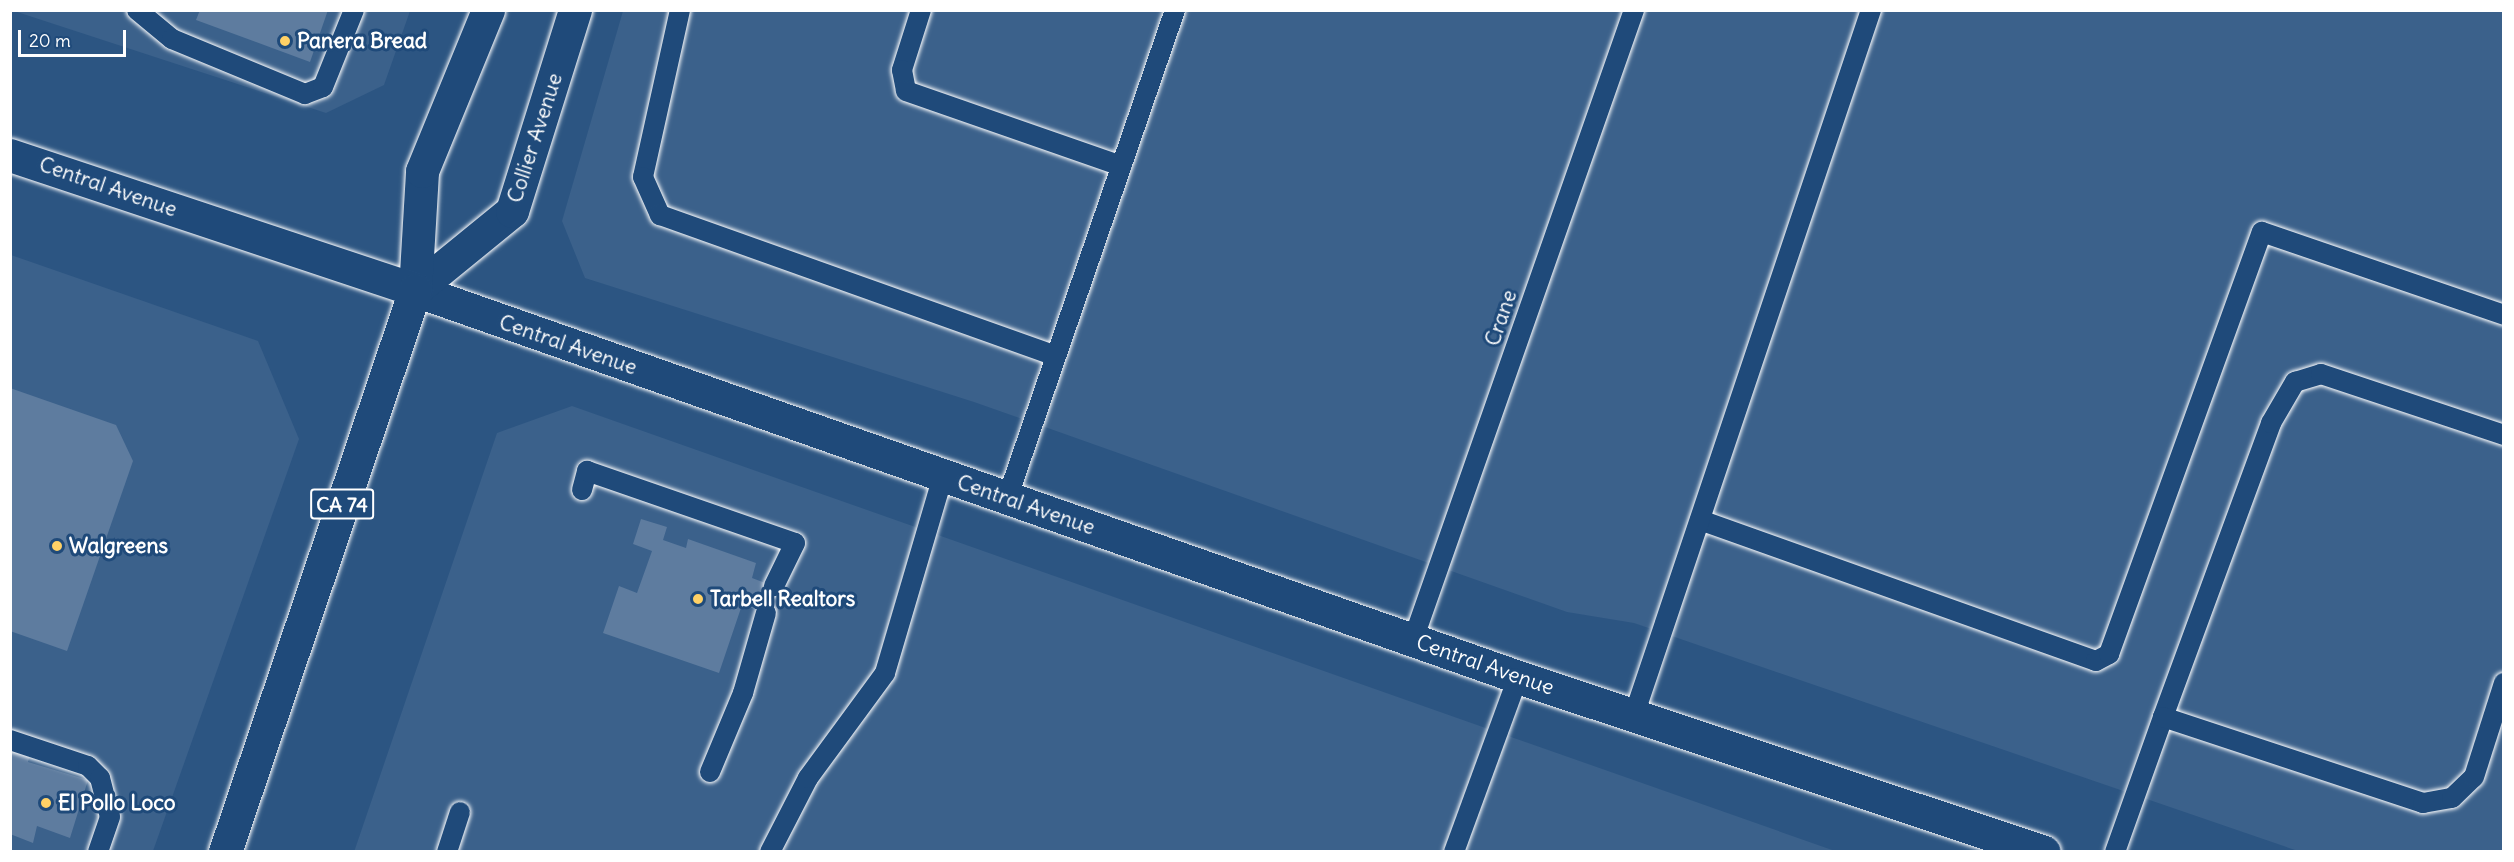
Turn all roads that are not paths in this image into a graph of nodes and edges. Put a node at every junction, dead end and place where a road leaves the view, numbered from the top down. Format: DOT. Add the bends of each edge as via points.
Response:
graph roads {
  1 [pos="137,10"];
  2 [pos="354,10"];
  3 [pos="488,10"];
  4 [pos="575,10"];
  5 [pos="680,10"];
  6 [pos="921,10"];
  7 [pos="1175,10"];
  8 [pos="1634,10"];
  9 [pos="1871,10"];
  10 [pos="10,155"];
  11 [pos="1121,166"];
  12 [pos="415,290"];
  13 [pos="2504,315"];
  14 [pos="1056,356"];
  15 [pos="2504,435"];
  16 [pos="943,476"];
  17 [pos="582,490"];
  18 [pos="1007,499"];
  19 [pos="1700,520"];
  20 [pos="774,586"];
  21 [pos="766,613"];
  22 [pos="1413,640"];
  23 [pos="1518,677"];
  24 [pos="2504,683"];
  25 [pos="1634,715"];
  26 [pos="2163,717"];
  27 [pos="10,740"];
  28 [pos="710,772"];
  29 [pos="460,812"];
  30 [pos="98,852"];
  31 [pos="225,852"];
  32 [pos="447,852"];
  33 [pos="770,852"];
  34 [pos="1454,852"];
  35 [pos="2044,852"];
  36 [pos="2115,852"];
  1 -- 2 [label="lane" via="172,39 305,94 323,87"];
  3 -- 12 [label="street" via="422,171"];
  4 -- 12 [label="street, Collier Avenue" via="512,211"];
  5 -- 14 [label="lane" via="643,177 660,215"];
  6 -- 11 [label="lane" via="902,70 906,91"];
  7 -- 11 [label="lane"];
  8 -- 22 [label="lane, Crane"];
  9 -- 19 [label="lane"];
  10 -- 12 [label="street, Central Avenue"];
  11 -- 14 [label="lane"];
  12 -- 16 [label="street, Central Avenue"];
  12 -- 31 [label="street, CA 74"];
  13 -- 19 [label="lane" via="2262,232 2109,654 2096,661"];
  14 -- 18 [label="lane"];
  15 -- 26 [label="lane" via="2321,374 2295,382 2271,423"];
  16 -- 18 [label="street, Central Avenue"];
  16 -- 33 [label="lane" via="885,673 808,778"];
  17 -- 20 [label="lane" via="587,471 795,543"];
  18 -- 22 [label="street, Central Avenue"];
  19 -- 25 [label="lane"];
  21 -- 28 [label="lane" via="743,693"];
  22 -- 23 [label="street, Central Avenue"];
  23 -- 25 [label="street, Central Avenue"];
  23 -- 34 [label="lane"];
  24 -- 26 [label="lane" via="2474,777 2452,798 2423,803"];
  25 -- 35 [label="street, Central Avenue"];
  26 -- 36 [label="lane"];
  27 -- 30 [label="lane" via="88,766 100,778 110,817"];
  29 -- 32 [label="lane"];
}
